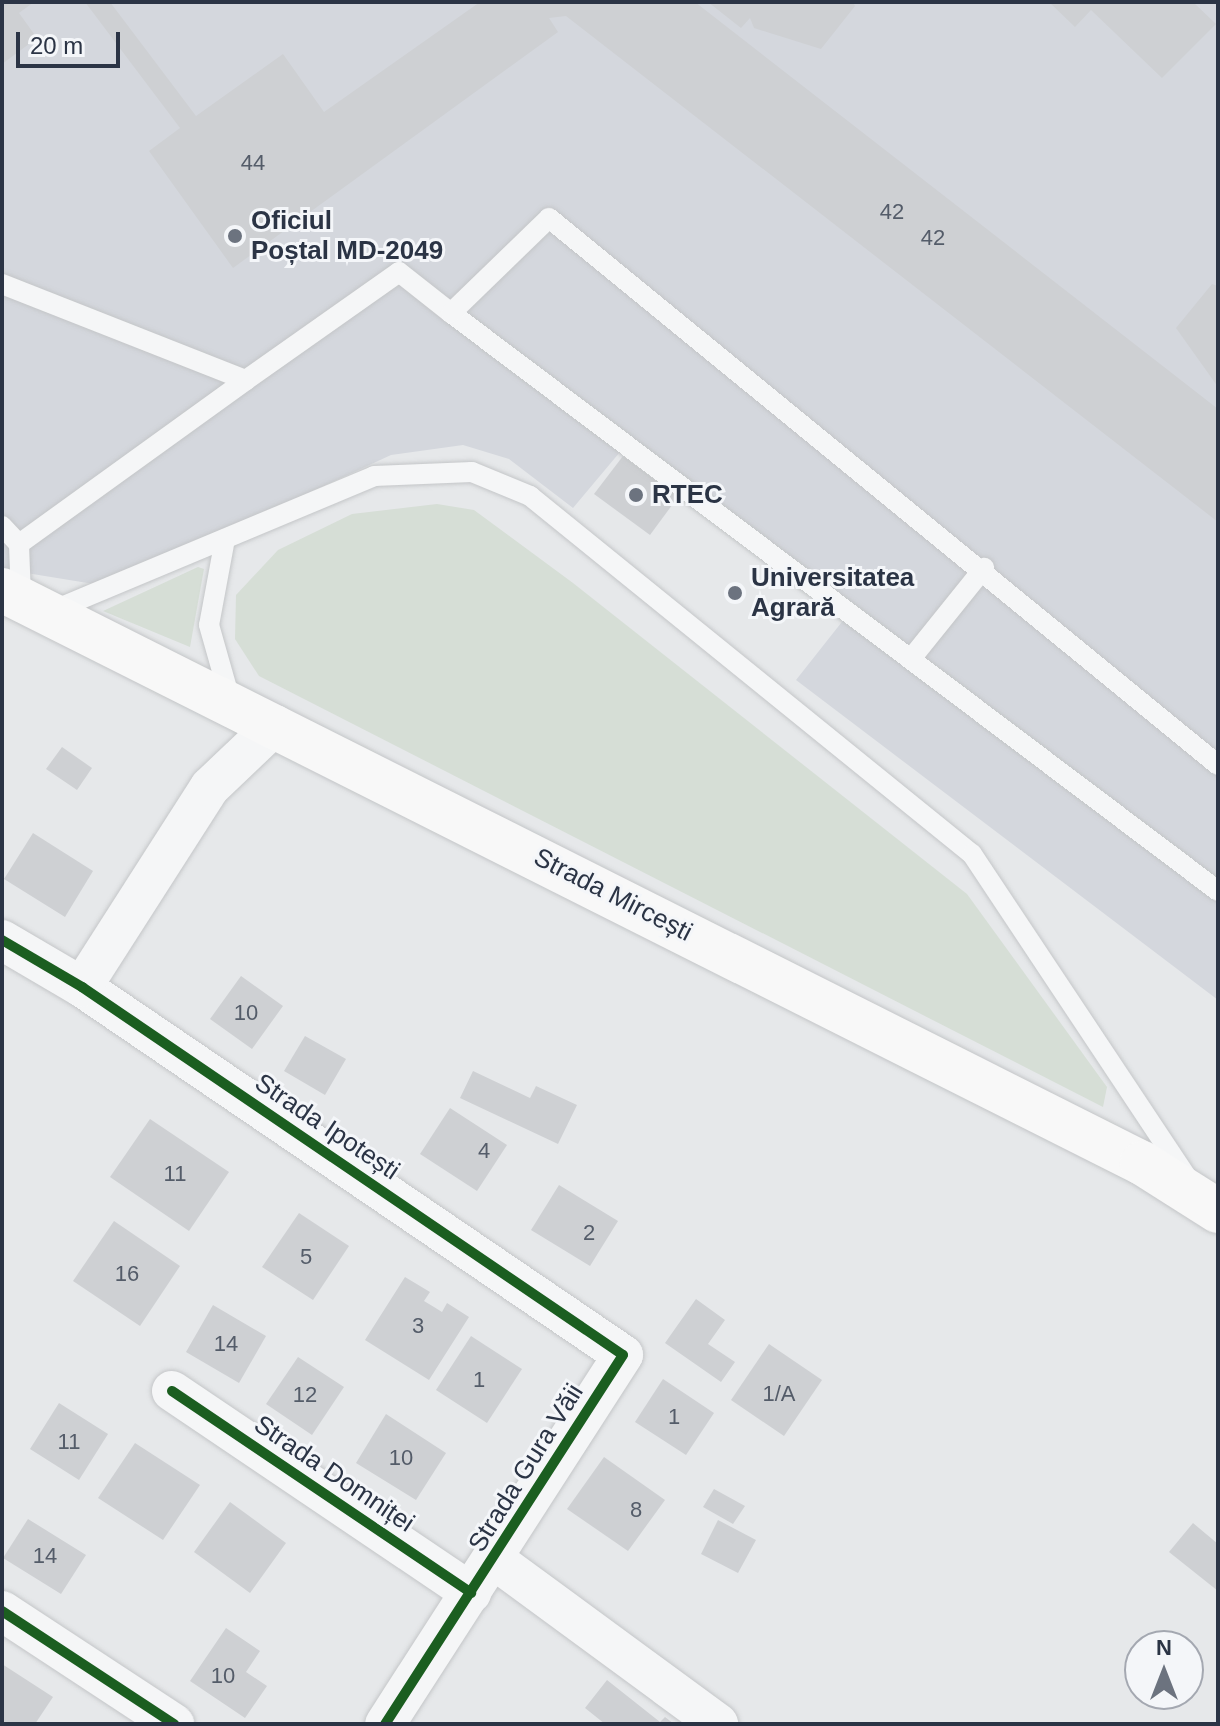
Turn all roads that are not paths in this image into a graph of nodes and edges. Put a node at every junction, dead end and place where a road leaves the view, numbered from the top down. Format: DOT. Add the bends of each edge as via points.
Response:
graph roads {
  1 [pos="2,284"];
  2 [pos="451,313"];
  3 [pos="246,380"];
  4 [pos="2,526"];
  5 [pos="225,539"];
  6 [pos="19,544"];
  7 [pos="984,568"];
  8 [pos="24,600"];
  9 [pos="914,655"];
  10 [pos="231,702"];
  11 [pos="275,725"];
  12 [pos="1218,765"];
  13 [pos="1218,891"];
  14 [pos="2,940"];
  15 [pos="82,987"];
  16 [pos="1211,1198"];
  17 [pos="623,1355"];
  18 [pos="172,1391"];
  19 [pos="495,1560"];
  20 [pos="471,1593"];
  21 [pos="2,1611"];
  22 [pos="174,1724"];
  23 [pos="385,1724"];
  24 [pos="718,1724"];
  1 -- 3 [label="lane"];
  2 -- 3 [label="lane" via="399,272"];
  2 -- 7 [label="lane" via="549,218"];
  2 -- 9 [label="lane"];
  3 -- 6 [label="lane"];
  4 -- 6 [label="lane"];
  5 -- 8 [label="lane"];
  5 -- 10 [label="lane" via="209,625"];
  5 -- 16 [label="lane" via="374,476 418,469 472,472 530,496 972,854"];
  6 -- 8 [label="lane"];
  7 -- 9 [label="lane"];
  7 -- 12 [label="lane"];
  8 -- 10 [label="main road, Strada Mircești"];
  9 -- 13 [label="lane"];
  10 -- 11 [label="main road, Strada Mircești"];
  11 -- 15 [label="street" via="210,787"];
  11 -- 16 [label="main road, Strada Mircești"];
  14 -- 15 [label="street, Strada Ipotești"];
  15 -- 17 [label="street, Strada Ipotești"];
  17 -- 19 [label="street, Strada Gura Văii"];
  18 -- 20 [label="street, Strada Domniței"];
  19 -- 20 [label="street, Strada Gura Văii"];
  19 -- 24 [label="street"];
  20 -- 23 [label="street, Strada Gura Văii"];
  21 -- 22 [label="street"];
}
